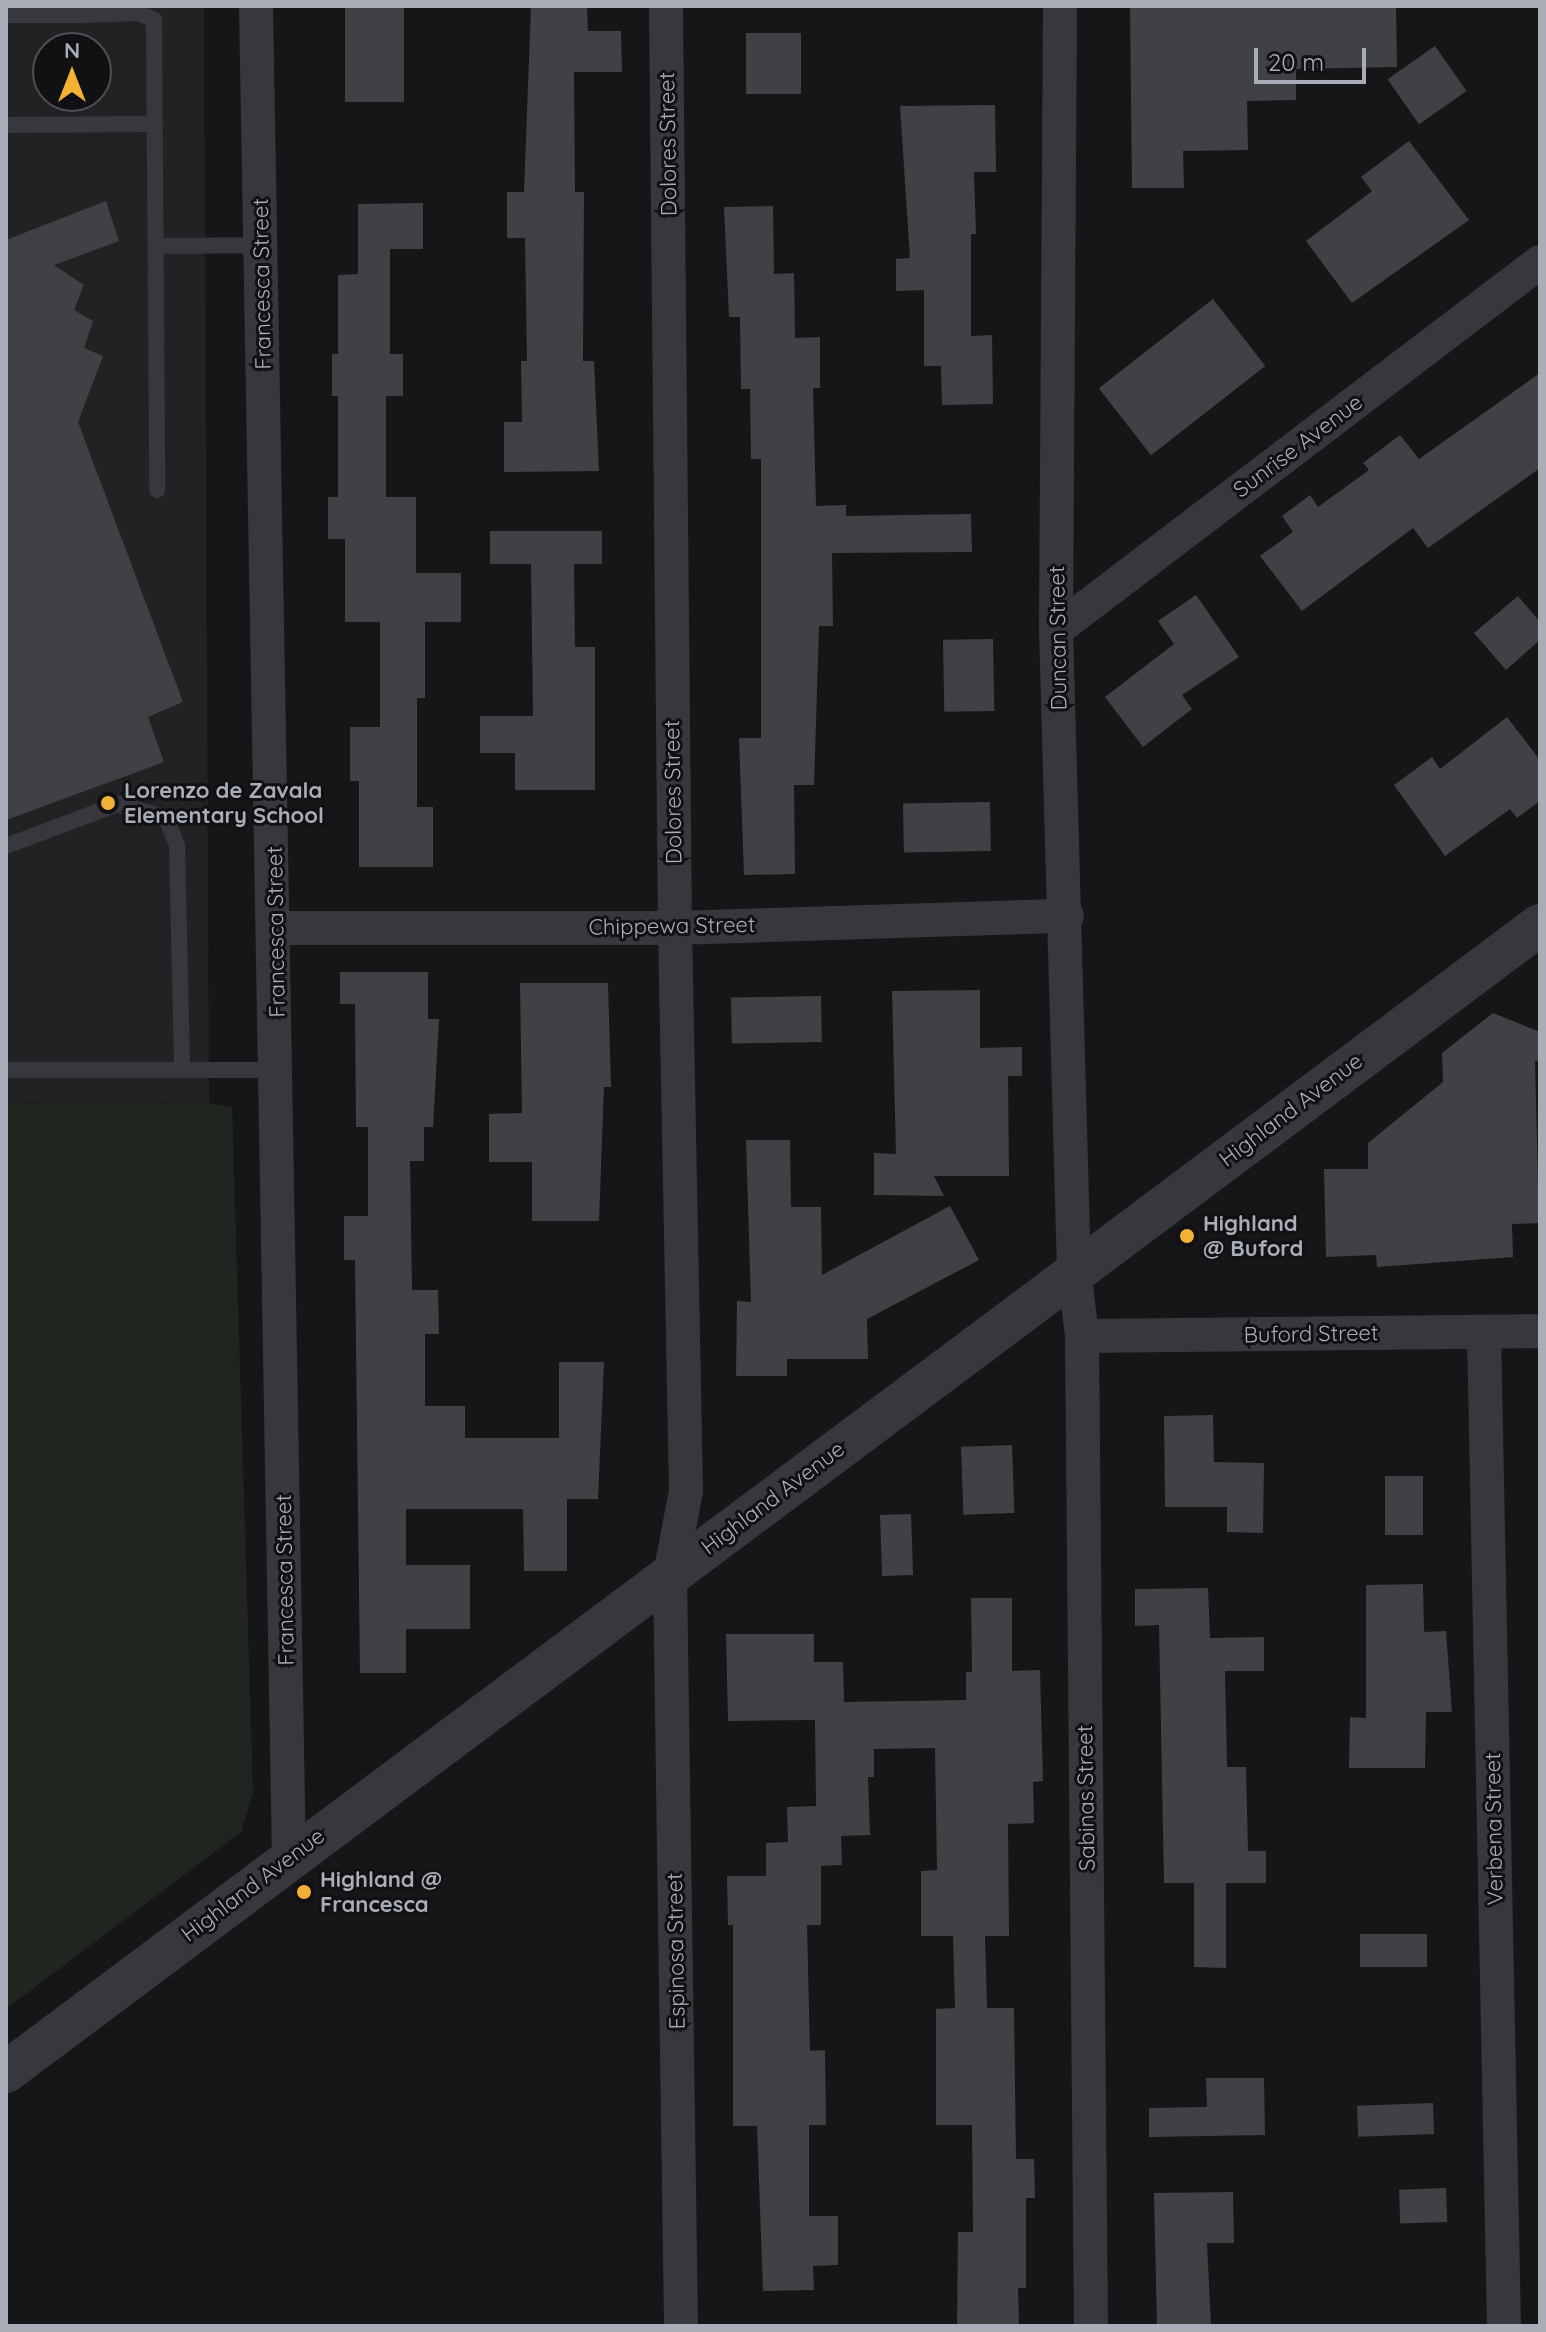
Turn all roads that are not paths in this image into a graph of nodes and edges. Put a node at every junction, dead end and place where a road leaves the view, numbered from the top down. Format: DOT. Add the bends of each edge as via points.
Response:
graph roads {
  1 [pos="256,6"];
  2 [pos="666,6"];
  3 [pos="1060,6"];
  4 [pos="83,10"];
  5 [pos="6,15"];
  6 [pos="154,124"];
  7 [pos="6,125"];
  8 [pos="261,245"];
  9 [pos="156,246"];
  10 [pos="1540,262"];
  11 [pos="157,490"];
  12 [pos="1056,630"];
  13 [pos="6,846"];
  14 [pos="1067,916"];
  15 [pos="1540,925"];
  16 [pos="276,928"];
  17 [pos="675,928"];
  18 [pos="182,1068"];
  19 [pos="6,1070"];
  20 [pos="278,1070"];
  21 [pos="1074,1270"];
  22 [pos="1540,1331"];
  23 [pos="1484,1332"];
  24 [pos="1082,1336"];
  25 [pos="670,1575"];
  26 [pos="289,1858"];
  27 [pos="6,2072"];
  28 [pos="681,2326"];
  29 [pos="1091,2326"];
  30 [pos="1504,2326"];
  1 -- 8 [label="street, Francesca Street"];
  2 -- 17 [label="street, Dolores Street"];
  3 -- 12 [label="street, Duncan Street"];
  4 -- 5 [label="lane"];
  4 -- 6 [label="lane" via="139,13 154,20"];
  6 -- 7 [label="lane"];
  6 -- 9 [label="lane"];
  8 -- 9 [label="lane"];
  8 -- 16 [label="street, Francesca Street"];
  9 -- 11 [label="lane"];
  10 -- 12 [label="street, Sunrise Avenue"];
  12 -- 14 [label="street, Duncan Street"];
  13 -- 18 [label="lane" via="118,804 166,818 177,845"];
  14 -- 17 [label="street, Chippewa Street"];
  14 -- 21 [label="street, Duncan Street"];
  15 -- 21 [label="street, Highland Avenue"];
  16 -- 17 [label="street, Chippewa Street"];
  16 -- 20 [label="street, Francesca Street"];
  17 -- 25 [label="street, Dolores Street" via="686,1491"];
  18 -- 19 [label="lane"];
  18 -- 20 [label="lane"];
  20 -- 26 [label="street, Francesca Street"];
  21 -- 24 [label="street, Sabinas Street"];
  21 -- 25 [label="street, Highland Avenue"];
  22 -- 23 [label="street, Buford Street"];
  23 -- 24 [label="street, Buford Street"];
  23 -- 30 [label="street, Verbena Street"];
  24 -- 29 [label="street, Sabinas Street"];
  25 -- 26 [label="street, Highland Avenue"];
  25 -- 28 [label="street, Espinosa Street"];
  26 -- 27 [label="street, Highland Avenue"];
}
